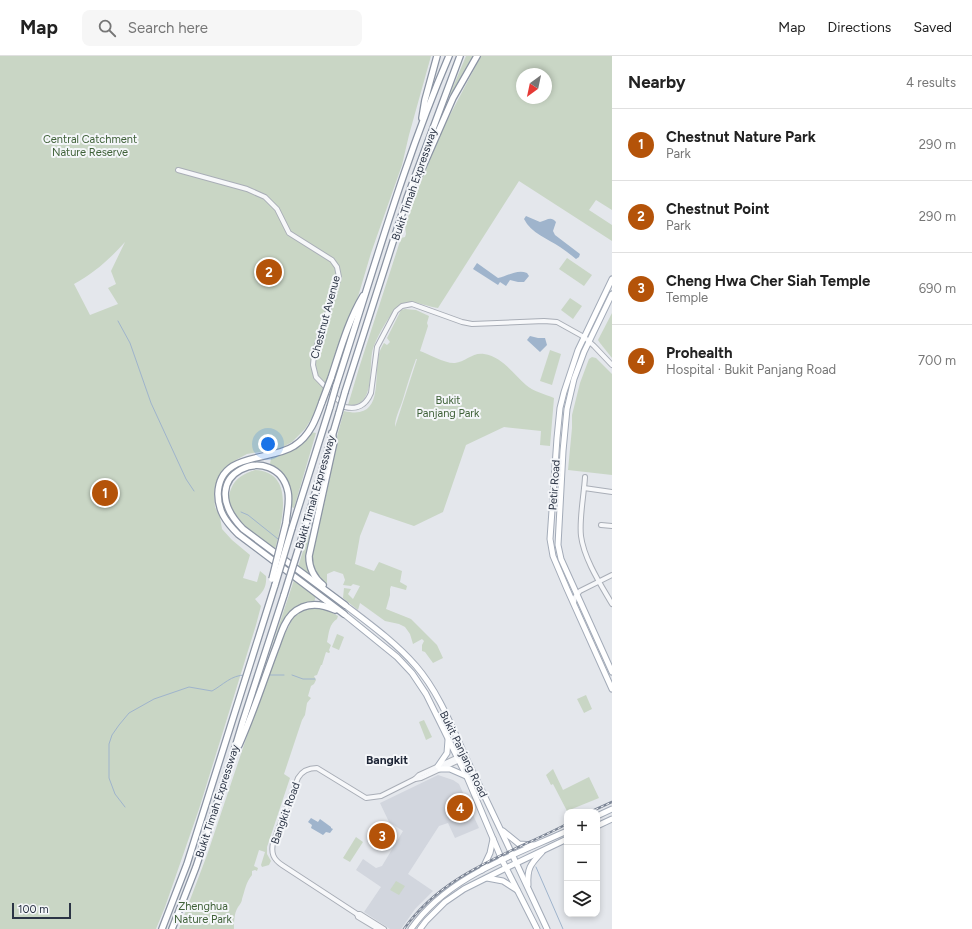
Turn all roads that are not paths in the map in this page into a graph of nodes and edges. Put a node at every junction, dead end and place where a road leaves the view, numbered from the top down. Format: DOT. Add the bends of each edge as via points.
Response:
graph roads {
  1 [pos="438,56"];
  2 [pos="449,56"];
  3 [pos="460,56"];
  4 [pos="476,56"];
  5 [pos="421,127"];
  6 [pos="178,170"];
  7 [pos="407,198"];
  8 [pos="612,279"];
  9 [pos="368,287"];
  10 [pos="612,294"];
  11 [pos="584,337"];
  12 [pos="589,342"];
  13 [pos="612,365"];
  14 [pos="332,433"];
  15 [pos="585,477"];
  16 [pos="584,488"];
  17 [pos="612,492"];
  18 [pos="553,493"];
  19 [pos="560,493"];
  20 [pos="601,525"];
  21 [pos="612,526"];
  22 [pos="612,576"];
  23 [pos="274,582"];
  24 [pos="599,582"];
  25 [pos="317,583"];
  26 [pos="567,589"];
  27 [pos="576,594"];
  28 [pos="612,604"];
  29 [pos="345,605"];
  30 [pos="574,606"];
  31 [pos="344,614"];
  32 [pos="603,652"];
  33 [pos="596,654"];
  34 [pos="612,672"];
  35 [pos="612,689"];
  36 [pos="448,739"];
  37 [pos="465,756"];
  38 [pos="458,759"];
  39 [pos="231,761"];
  40 [pos="439,768"];
  41 [pos="467,777"];
  42 [pos="612,810"];
  43 [pos="600,815"];
  44 [pos="612,819"];
  45 [pos="600,825"];
  46 [pos="500,829"];
  47 [pos="564,832"];
  48 [pos="493,838"];
  49 [pos="564,840"];
  50 [pos="535,845"];
  51 [pos="544,849"];
  52 [pos="513,855"];
  53 [pos="502,860"];
  54 [pos="517,863"];
  55 [pos="506,868"];
  56 [pos="482,870"];
  57 [pos="486,878"];
  58 [pos="528,888"];
  59 [pos="517,890"];
  60 [pos="357,914"];
  61 [pos="162,929"];
  62 [pos="172,929"];
  63 [pos="378,929"];
  64 [pos="384,929"];
  65 [pos="411,929"];
  66 [pos="420,929"];
  67 [pos="536,929"];
  68 [pos="547,929"];
  1 -- 5 [label="highway" via="424,104"];
  2 -- 5 [label="highway, Bukit Timah Expressway"];
  3 -- 7 [label="highway, Bukit Timah Expressway"];
  4 -- 7 [label="highway" via="453,98"];
  5 -- 9 [label="highway, Bukit Timah Expressway"];
  6 -- 11 [label="street, Chestnut Avenue" via="262,195 277,209 289,233 334,262 339,277 314,354 313,365 316,377 345,407 358,407 369,398 377,347 394,314 404,305 412,304 472,324 557,322"];
  7 -- 14 [label="highway, Bukit Timah Expressway, bridge"];
  8 -- 11 [label="main road, Petir Road"];
  9 -- 23 [label="highway, Bukit Timah Expressway, bridge"];
  9 -- 31 [label="highway, bridge" via="357,305 309,432 286,450 248,458 236,464 224,475 218,491 220,509 230,526"];
  10 -- 12 [label="main road, Petir Road"];
  11 -- 12 [label="street, Chestnut Avenue"];
  11 -- 18 [label="main road, Petir Road" via="568,377 560,408"];
  12 -- 13 [label="street, Chestnut Avenue"];
  12 -- 19 [label="main road, Petir Road" via="574,379 567,409"];
  14 -- 25 [label="highway" via="334,442 309,556 311,570"];
  14 -- 39 [label="highway, Bukit Timah Expressway, bridge" via="303,534"];
  15 -- 16 [label="street"];
  16 -- 17 [label="street"];
  16 -- 24 [label="street" via="581,536"];
  18 -- 19 [label="main road" via="557,489"];
  18 -- 26 [label="main road, Petir Road" via="550,539 553,556"];
  19 -- 27 [label="main road, Petir Road" via="558,545 561,559"];
  20 -- 21 [label="street"];
  22 -- 24 [label="street"];
  23 -- 25 [label="highway, bridge" via="286,523 287,490 277,472 260,465 249,466 234,474 227,486 226,500 235,521 244,529"];
  23 -- 61 [label="highway, Bukit Timah Expressway" via="187,864"];
  24 -- 27 [label="street"];
  24 -- 28 [label="street"];
  25 -- 29 [label="highway"];
  26 -- 27 [label="street"];
  26 -- 30 [label="main road, Petir Road"];
  27 -- 30 [label="street"];
  27 -- 32 [label="main road, Petir Road"];
  29 -- 37 [label="main road, Bukit Panjang Road" via="417,667 435,693"];
  30 -- 33 [label="main road, Petir Road"];
  31 -- 36 [label="main road, Bukit Panjang Road" via="397,657 412,673 426,694"];
  31 -- 39 [label="highway" via="312,604 298,610 288,620 249,723"];
  32 -- 33 [label="main road" via="600,656"];
  32 -- 34 [label="main road, Petir Road"];
  33 -- 35 [label="main road, Petir Road"];
  36 -- 38 [label="main road, Bukit Panjang Road"];
  36 -- 40 [label="main road" via="447,753"];
  37 -- 38 [label="street, Bangkit Road"];
  37 -- 46 [label="main road, Bukit Panjang Road"];
  38 -- 40 [label="street, Bangkit Road"];
  38 -- 41 [label="main road, Bukit Panjang Road"];
  39 -- 62 [label="highway, Bukit Timah Expressway" via="196,867"];
  40 -- 41 [label="main road" via="450,769"];
  40 -- 60 [label="street, Bangkit Road" via="419,775 381,796 370,798 361,796 317,768 300,774 273,843 274,858"];
  41 -- 48 [label="main road, Bukit Panjang Road"];
  42 -- 43 [label="main road"];
  44 -- 45 [label="main road"];
  46 -- 50 [label="main road" via="520,844"];
  46 -- 52 [label="main road, Bukit Panjang Road"];
  47 -- 50 [label="main road"];
  48 -- 53 [label="main road, Bukit Panjang Road"];
  48 -- 56 [label="main road" via="490,853"];
  49 -- 51 [label="main road"];
  50 -- 52 [label="main road"];
  51 -- 54 [label="main road"];
  51 -- 58 [label="main road" via="529,867"];
  52 -- 53 [label="main road"];
  52 -- 54 [label="main road, Bukit Panjang Road"];
  53 -- 55 [label="main road, Bukit Panjang Road"];
  53 -- 56 [label="main road"];
  54 -- 55 [label="main road"];
  54 -- 58 [label="main road, Bukit Panjang Road"];
  55 -- 57 [label="main road"];
  55 -- 59 [label="main road, Bukit Panjang Road"];
  56 -- 65 [label="main road" via="438,898"];
  57 -- 59 [label="main road" via="503,881"];
  57 -- 66 [label="main road" via="445,902"];
  58 -- 68 [label="main road, Bukit Panjang Road"];
  59 -- 67 [label="main road, Bukit Panjang Road"];
  60 -- 63 [label="street, Bangkit Road"];
  60 -- 64 [label="street, Bangkit Road"];
}
